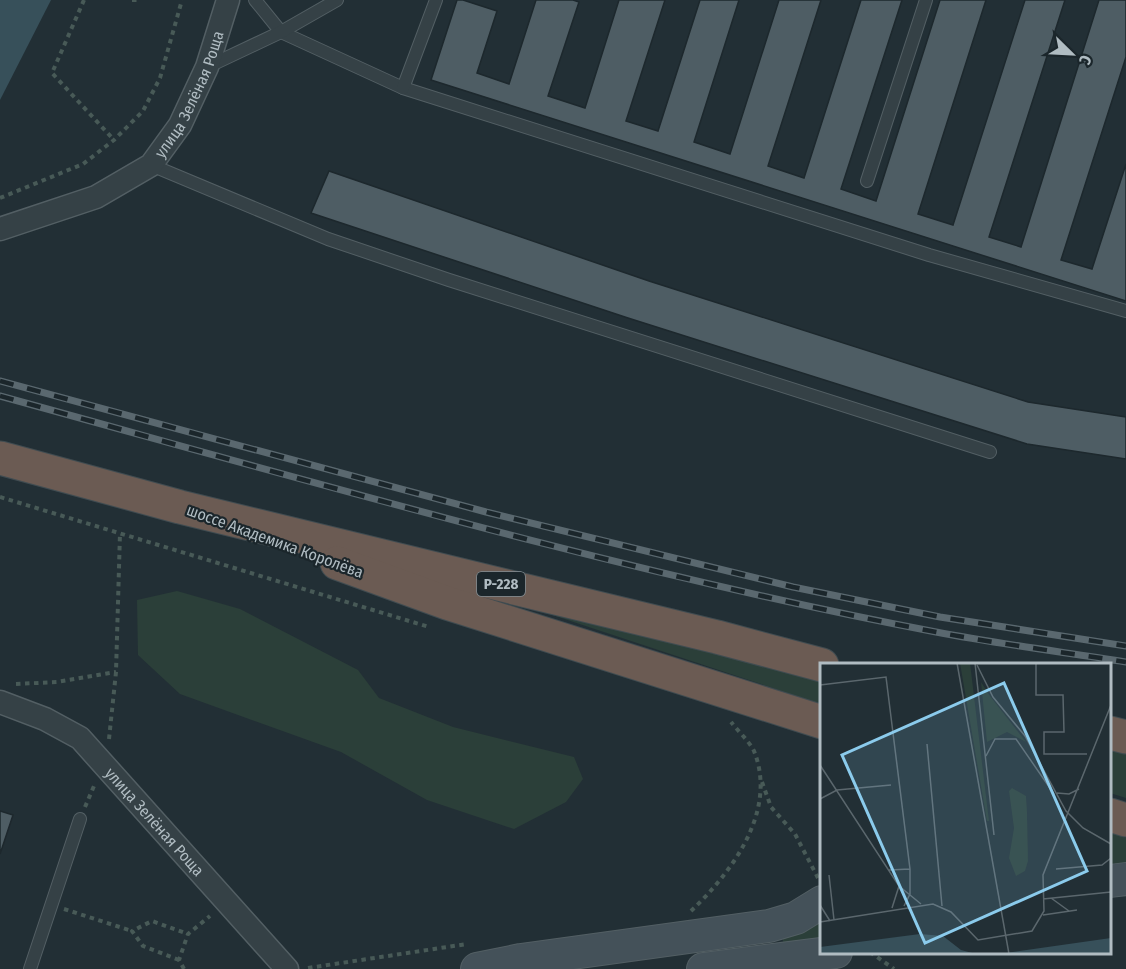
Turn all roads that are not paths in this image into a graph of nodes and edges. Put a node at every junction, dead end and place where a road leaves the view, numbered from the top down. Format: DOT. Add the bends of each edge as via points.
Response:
graph roads {
  1 [pos="228,0"];
  2 [pos="255,0"];
  3 [pos="337,0"];
  4 [pos="436,0"];
  5 [pos="926,0"];
  6 [pos="281,32"];
  7 [pos="207,67"];
  8 [pos="403,88"];
  9 [pos="151,165"];
  10 [pos="867,181"];
  11 [pos="0,229"];
  12 [pos="1126,311"];
  13 [pos="990,452"];
  14 [pos="0,458"];
  15 [pos="180,507"];
  16 [pos="820,664"];
  17 [pos="6,693"];
  18 [pos="786,710"];
  19 [pos="820,721"];
  20 [pos="820,732"];
  21 [pos="1111,733"];
  22 [pos="1126,737"];
  23 [pos="1111,815"];
  24 [pos="80,819"];
  25 [pos="1126,820"];
  26 [pos="1126,879"];
  27 [pos="1111,881"];
  28 [pos="820,903"];
  29 [pos="820,954"];
  30 [pos="476,956"];
  31 [pos="30,969"];
  32 [pos="287,969"];
  33 [pos="703,969"];
  1 -- 7 [label="street, улица Зелёная Роща"];
  2 -- 6 [label="lane"];
  3 -- 6 [label="lane"];
  4 -- 8 [label="lane"];
  5 -- 10 [label="lane"];
  6 -- 7 [label="lane"];
  6 -- 8 [label="lane"];
  7 -- 9 [label="street, улица Зелёная Роща" via="180,125"];
  8 -- 12 [label="lane" via="929,255"];
  9 -- 11 [label="street, улица Зелёная Роща" via="96,197"];
  9 -- 13 [label="lane" via="328,239 438,277"];
  14 -- 15 [label="highway, Р-228"];
  15 -- 16 [label="highway, шоссе Академика Королёва / Р-228"];
  15 -- 18 [label="highway, шоссе Академика Королёва / Р-228" via="447,603"];
  17 -- 32 [label="street, улица Зелёная Роща" via="81,738"];
  18 -- 19 [label="highway, шоссе Академика Королёва / Р-228"];
  18 -- 20 [label="main road"];
  21 -- 22 [label="highway"];
  23 -- 25 [label="highway"];
  24 -- 31 [label="lane"];
  26 -- 27 [label="main road"];
  28 -- 30 [label="main road" via="796,918 769,926 521,960"];
  29 -- 33 [label="main road"];
}
